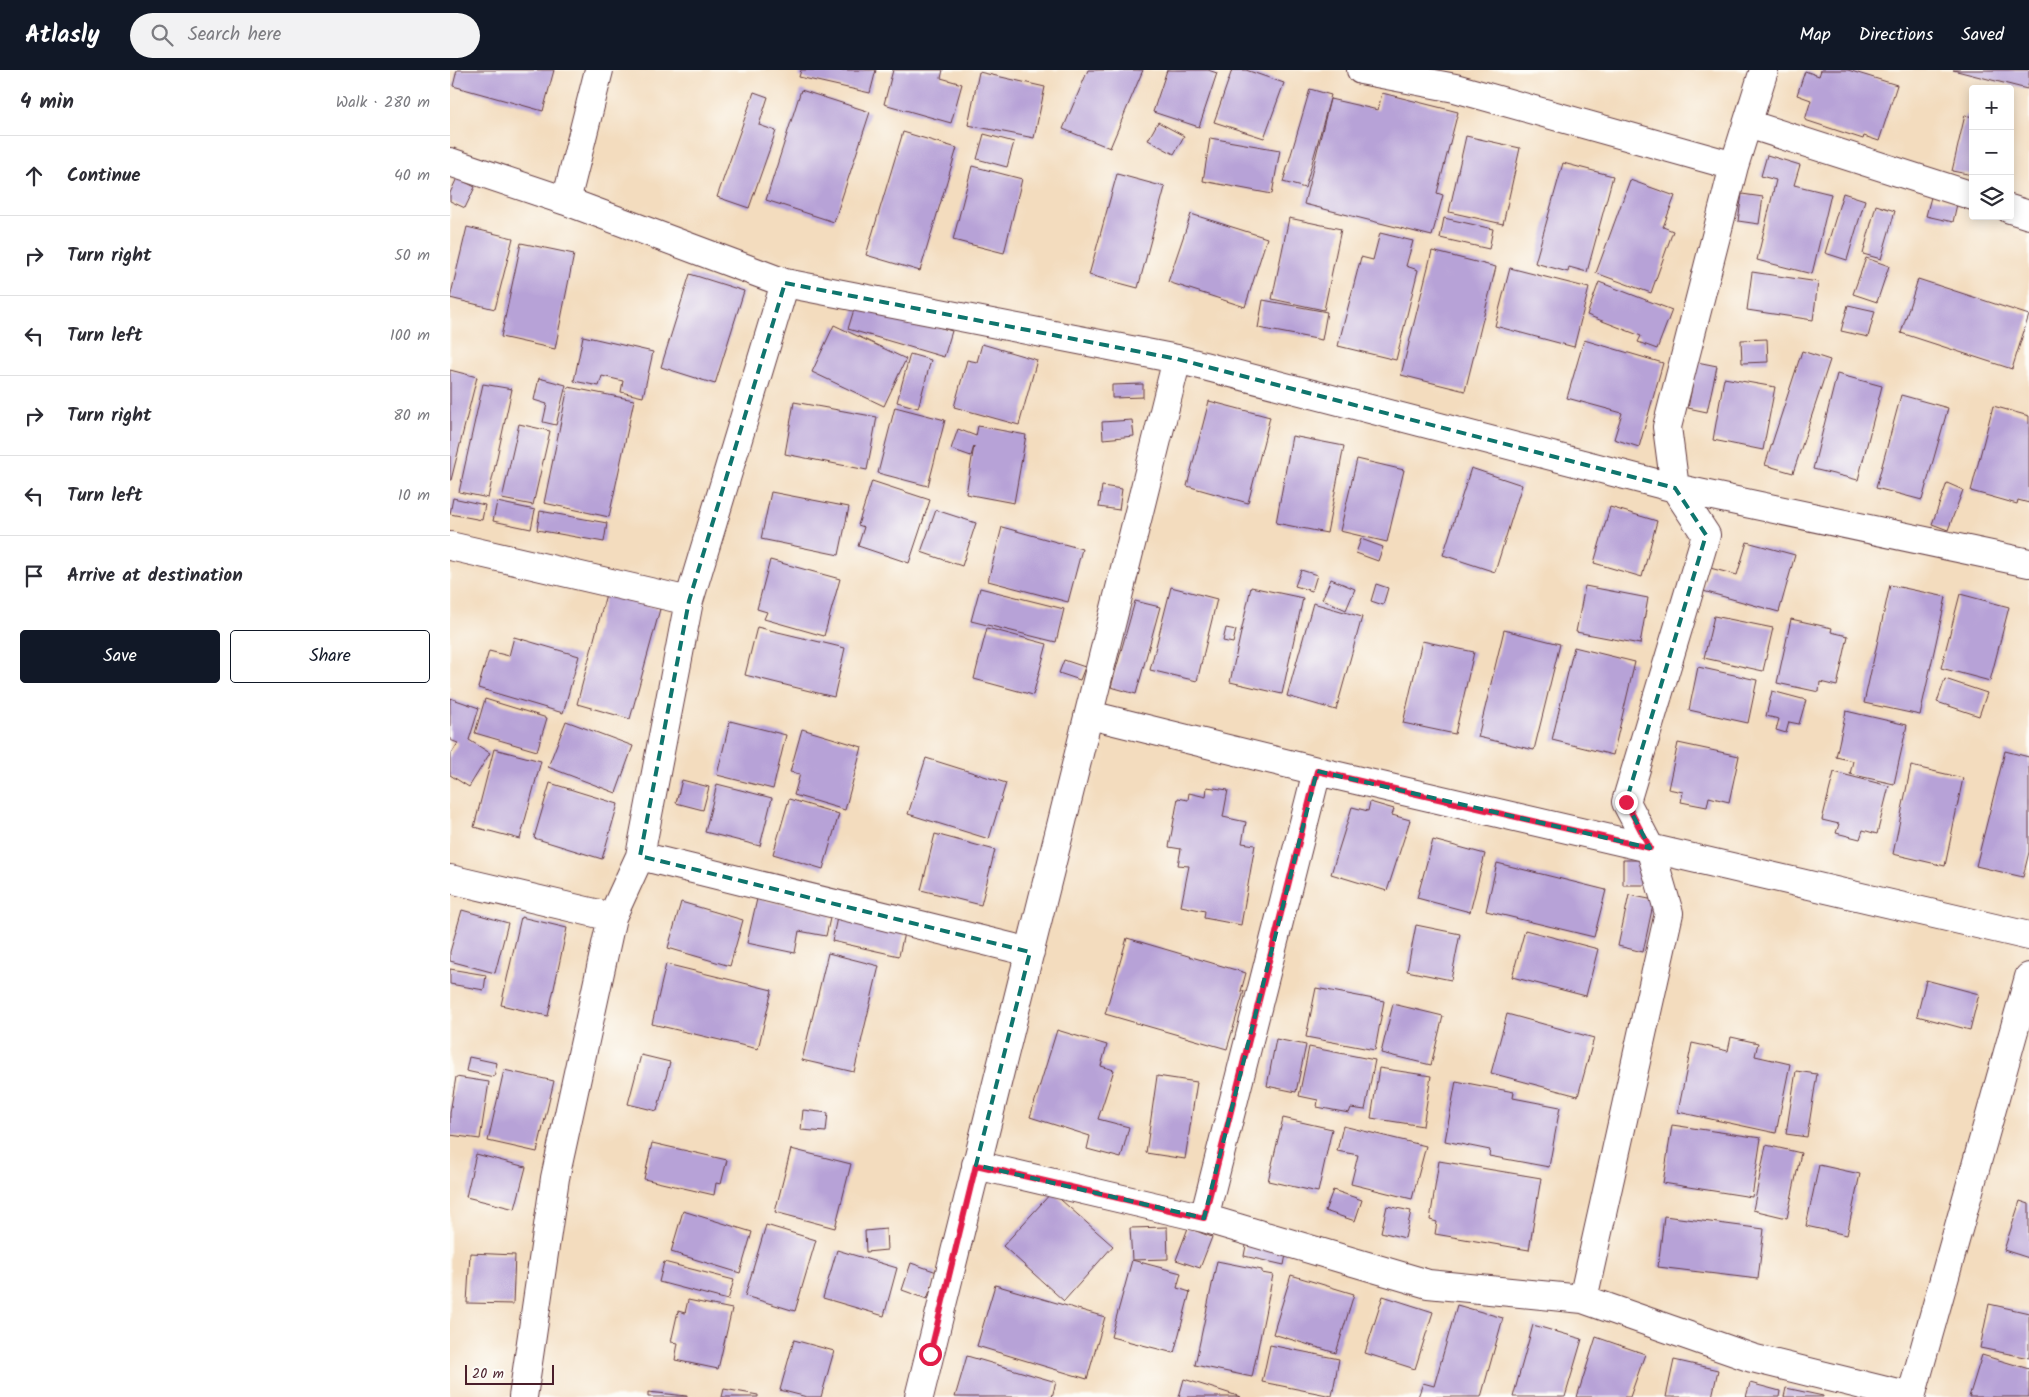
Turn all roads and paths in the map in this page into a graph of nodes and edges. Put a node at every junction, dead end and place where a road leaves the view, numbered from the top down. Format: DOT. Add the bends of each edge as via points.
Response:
graph roads {
  1 [pos="599,70"];
  2 [pos="1361,70"];
  3 [pos="1764,70"];
  4 [pos="1748,124"];
  5 [pos="450,162"];
  6 [pos="1734,166"];
  7 [pos="1969,195"];
  8 [pos="566,201"];
  9 [pos="2014,210"];
  10 [pos="2029,215"];
  11 [pos="785,283"];
  12 [pos="1177,358"];
  13 [pos="1675,488"];
  14 [pos="450,546"];
  15 [pos="2029,563"];
  16 [pos="689,601"];
  17 [pos="1090,715"];
  18 [pos="1317,771"];
  19 [pos="1650,848"];
  20 [pos="640,856"];
  21 [pos="450,879"];
  22 [pos="612,917"];
  23 [pos="2029,936"];
  24 [pos="1030,952"];
  25 [pos="2029,977"];
  26 [pos="976,1165"];
  27 [pos="1204,1218"];
  28 [pos="1583,1299"];
  29 [pos="523,1397"];
  30 [pos="919,1397"];
  31 [pos="1911,1397"];
  1 -- 8 [label="street"];
  2 -- 6 [label="street" via="1455,88"];
  3 -- 4 [label="street"];
  4 -- 6 [label="street"];
  4 -- 7 [label="street"];
  5 -- 8 [label="street"];
  6 -- 13 [label="street" via="1667,426"];
  8 -- 11 [label="street"];
  9 -- 10 [label="street"];
  11 -- 12 [label="street"];
  11 -- 16 [label="street"];
  12 -- 13 [label="street"];
  12 -- 17 [label="street"];
  13 -- 15 [label="street"];
  13 -- 19 [label="street" via="1706,535 1626,802"];
  14 -- 16 [label="street"];
  16 -- 20 [label="street"];
  17 -- 18 [label="street"];
  17 -- 24 [label="street"];
  18 -- 19 [label="street"];
  18 -- 27 [label="street"];
  19 -- 23 [label="street"];
  19 -- 28 [label="street" via="1669,913"];
  20 -- 22 [label="street"];
  20 -- 24 [label="street"];
  21 -- 22 [label="street"];
  22 -- 29 [label="street" via="555,1178"];
  24 -- 26 [label="street"];
  25 -- 31 [label="street"];
  26 -- 27 [label="street"];
  26 -- 30 [label="street"];
  27 -- 28 [label="street" via="1428,1284"];
  28 -- 31 [label="street" via="1752,1358"];
}
